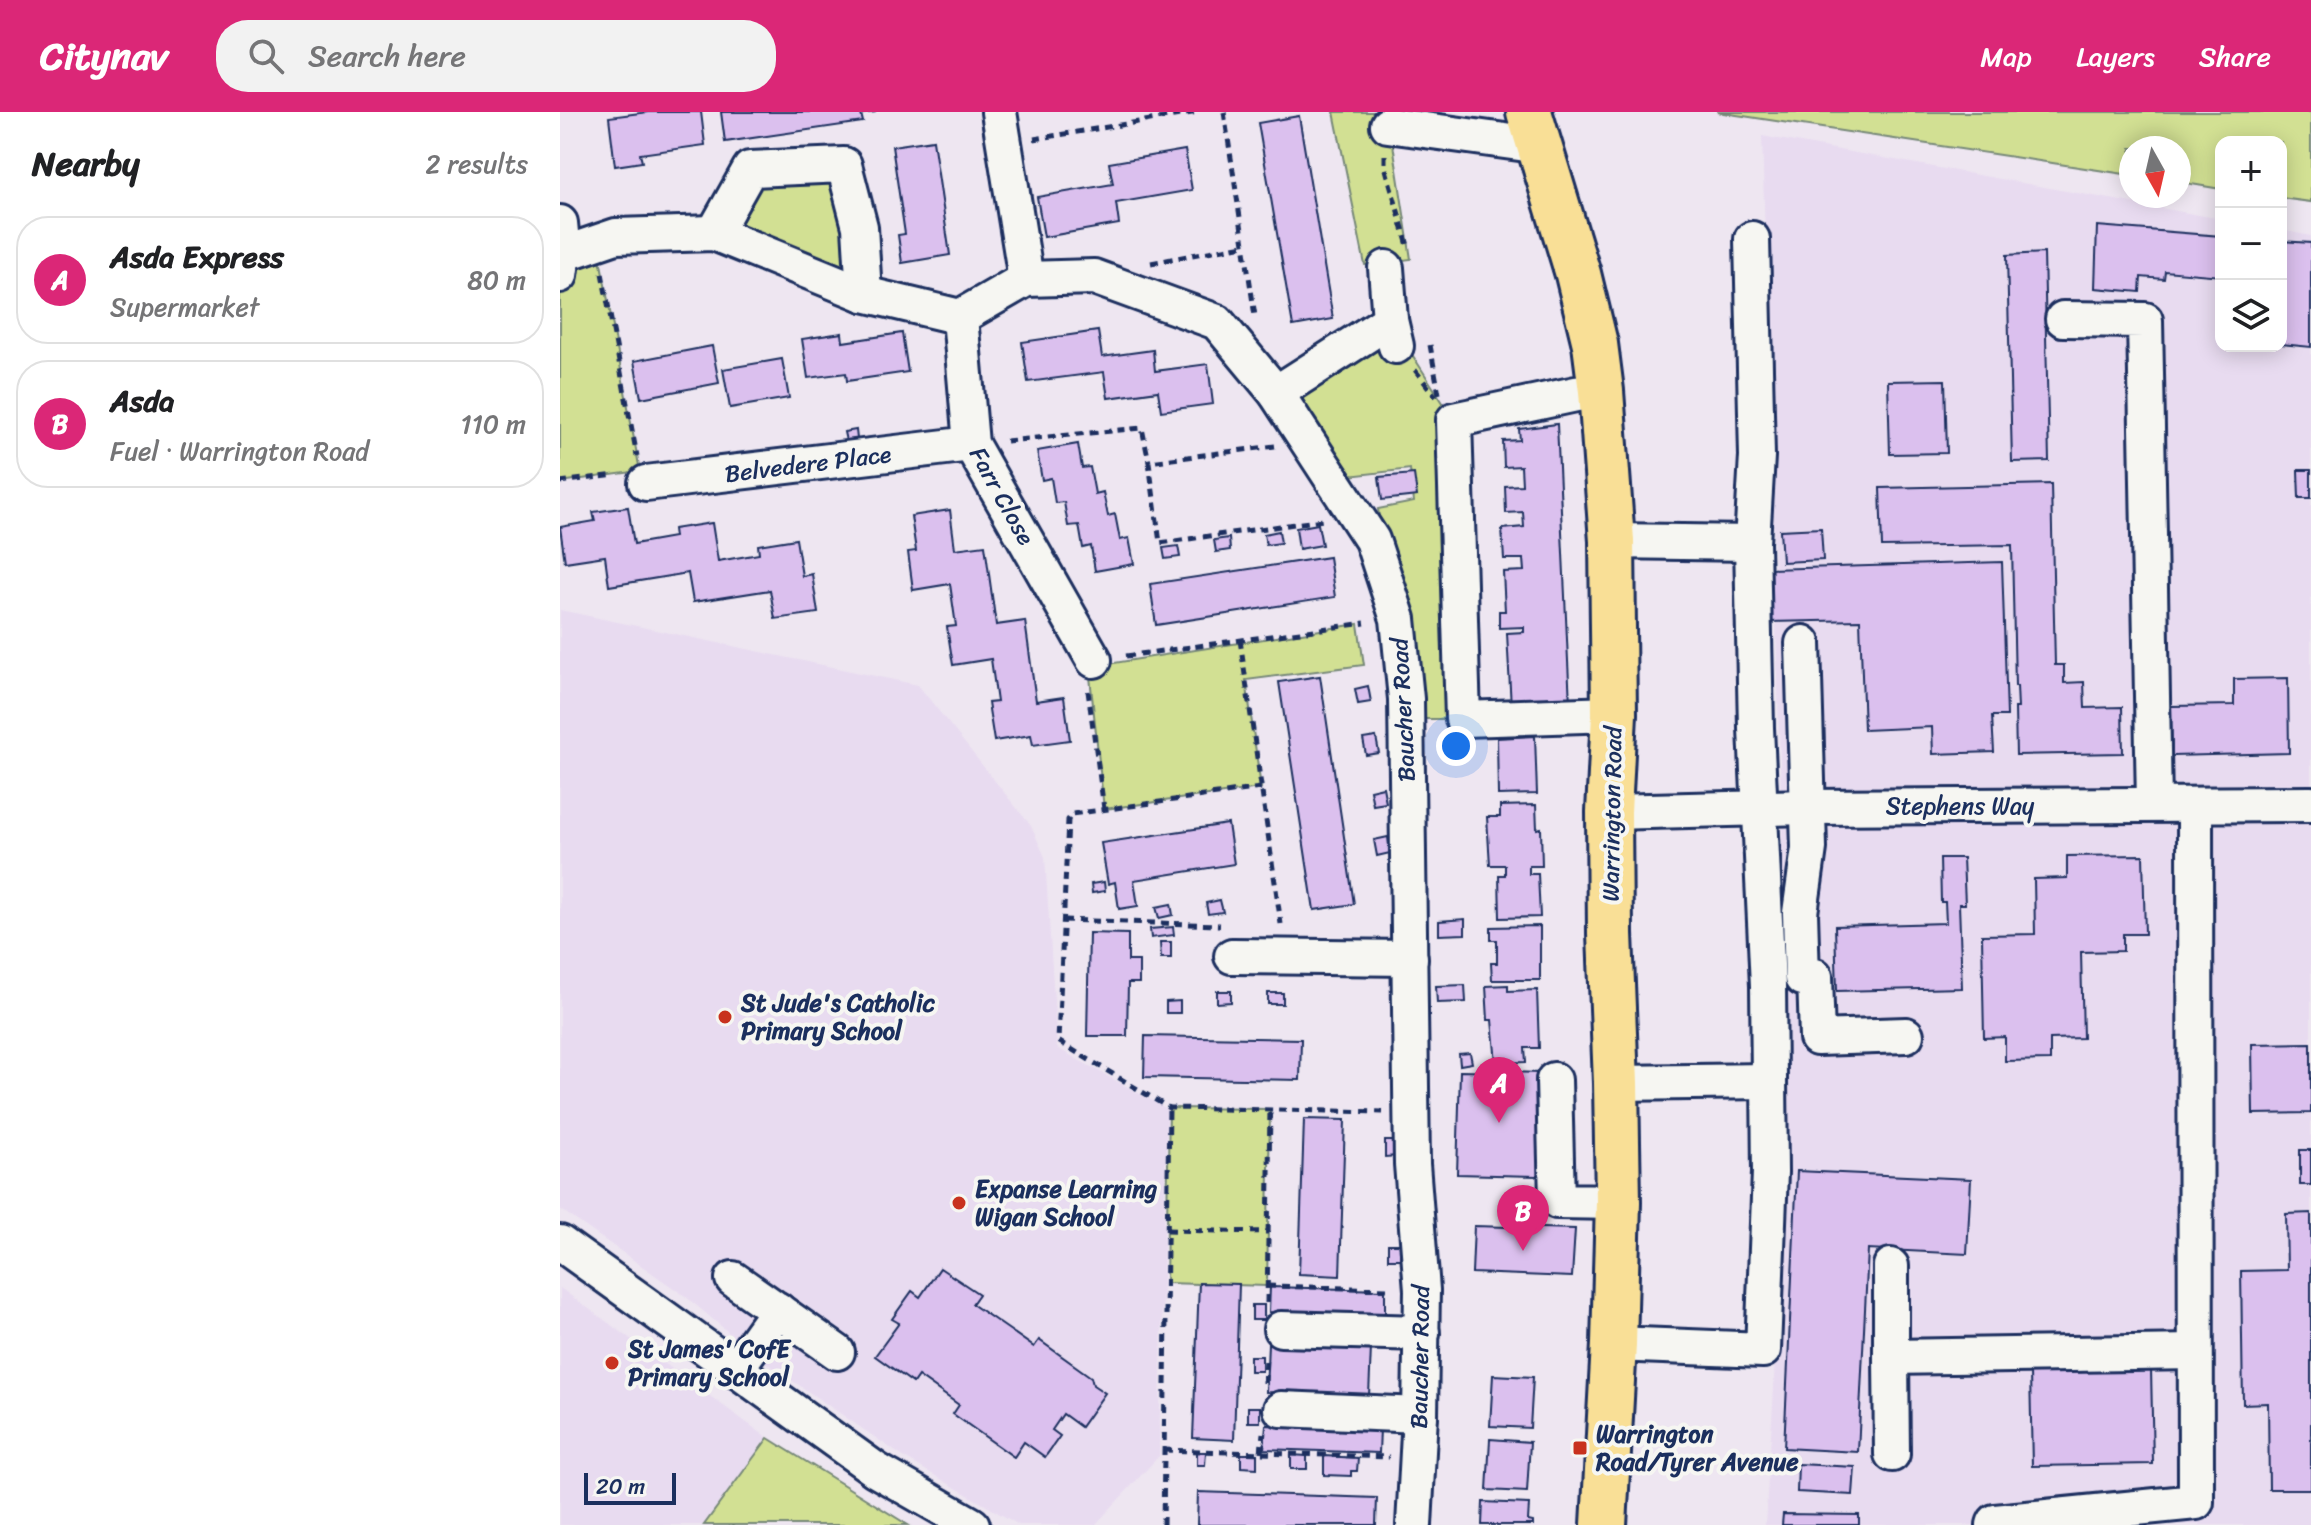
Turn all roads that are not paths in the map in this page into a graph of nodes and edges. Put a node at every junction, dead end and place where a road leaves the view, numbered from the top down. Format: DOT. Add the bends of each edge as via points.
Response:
graph roads {
  1 [pos="1388,125"];
  2 [pos="1001,128"];
  3 [pos="1535,129"];
  4 [pos="714,233"];
  5 [pos="1752,239"];
  6 [pos="561,251"];
  7 [pos="1386,268"];
  8 [pos="1026,279"];
  9 [pos="864,294"];
  10 [pos="960,317"];
  11 [pos="2063,319"];
  12 [pos="1601,391"];
  13 [pos="1276,393"];
  14 [pos="971,444"];
  15 [pos="643,477"];
  16 [pos="1612,541"];
  17 [pos="1752,543"];
  18 [pos="1803,643"];
  19 [pos="1094,660"];
  20 [pos="1614,714"];
  21 [pos="2154,804"];
  22 [pos="2311,804"];
  23 [pos="2195,805"];
  24 [pos="1808,807"];
  25 [pos="1759,808"];
  26 [pos="1609,812"];
  27 [pos="1232,956"];
  28 [pos="1410,958"];
  29 [pos="1906,1035"];
  30 [pos="1554,1080"];
  31 [pos="1769,1081"];
  32 [pos="1616,1083"];
  33 [pos="1618,1202"];
  34 [pos="560,1243"];
  35 [pos="1891,1266"];
  36 [pos="733,1279"];
  37 [pos="778,1310"];
  38 [pos="1271,1333"];
  39 [pos="1422,1333"];
  40 [pos="1614,1344"];
  41 [pos="837,1352"];
  42 [pos="2195,1352"];
  43 [pos="1891,1357"];
  44 [pos="735,1370"];
  45 [pos="1270,1409"];
  46 [pos="1420,1415"];
  47 [pos="1892,1454"];
  48 [pos="972,1525"];
  49 [pos="1414,1525"];
  50 [pos="1604,1525"];
  51 [pos="1994,1525"];
  1 -- 3 [label="street"];
  2 -- 8 [label="street"];
  3 -- 12 [label="main road, Warrington Road" via="1578,274"];
  4 -- 6 [label="street" via="616,236"];
  4 -- 9 [label="street"];
  4 -- 9 [label="street" via="750,169 844,165 860,227"];
  5 -- 17 [label="street" via="1757,456"];
  7 -- 13 [label="street" via="1393,333"];
  8 -- 10 [label="street, Baucher Road"];
  8 -- 13 [label="street, Baucher Road" via="1094,277 1217,322"];
  9 -- 10 [label="street"];
  10 -- 14 [label="street, Farr Close"];
  11 -- 21 [label="street" via="2145,320"];
  12 -- 16 [label="main road, Warrington Road"];
  12 -- 20 [label="street" via="1454,420 1463,719"];
  13 -- 28 [label="street, Baucher Road" via="1372,540 1398,619 1406,699"];
  14 -- 15 [label="street, Belvedere Place"];
  14 -- 19 [label="street, Farr Close"];
  16 -- 17 [label="street"];
  16 -- 20 [label="main road, Warrington Road"];
  17 -- 25 [label="street"];
  18 -- 24 [label="street"];
  20 -- 26 [label="main road, Warrington Road"];
  21 -- 23 [label="street, Stephens Way"];
  21 -- 24 [label="street, Stephens Way"];
  22 -- 23 [label="street, Stephens Way"];
  23 -- 42 [label="street"];
  24 -- 25 [label="street, Stephens Way"];
  24 -- 29 [label="street" via="1809,848 1800,913 1802,978 1815,976 1817,1038"];
  25 -- 26 [label="street, Stephens Way"];
  25 -- 31 [label="street"];
  26 -- 32 [label="main road, Warrington Road"];
  27 -- 28 [label="street"];
  28 -- 39 [label="street, Baucher Road" via="1412,1164"];
  30 -- 33 [label="street" via="1557,1201"];
  31 -- 32 [label="street"];
  31 -- 40 [label="street" via="1763,1350"];
  32 -- 33 [label="main road, Warrington Road"];
  33 -- 40 [label="main road, Warrington Road"];
  34 -- 44 [label="street"];
  35 -- 43 [label="street"];
  36 -- 37 [label="street"];
  37 -- 41 [label="street"];
  37 -- 44 [label="street"];
  38 -- 39 [label="street"];
  39 -- 46 [label="street, Baucher Road"];
  40 -- 50 [label="main road, Warrington Road"];
  42 -- 43 [label="street"];
  42 -- 51 [label="street" via="2196,1502"];
  43 -- 47 [label="street"];
  44 -- 48 [label="street" via="876,1470"];
  45 -- 46 [label="street"];
  46 -- 49 [label="street, Baucher Road"];
}
